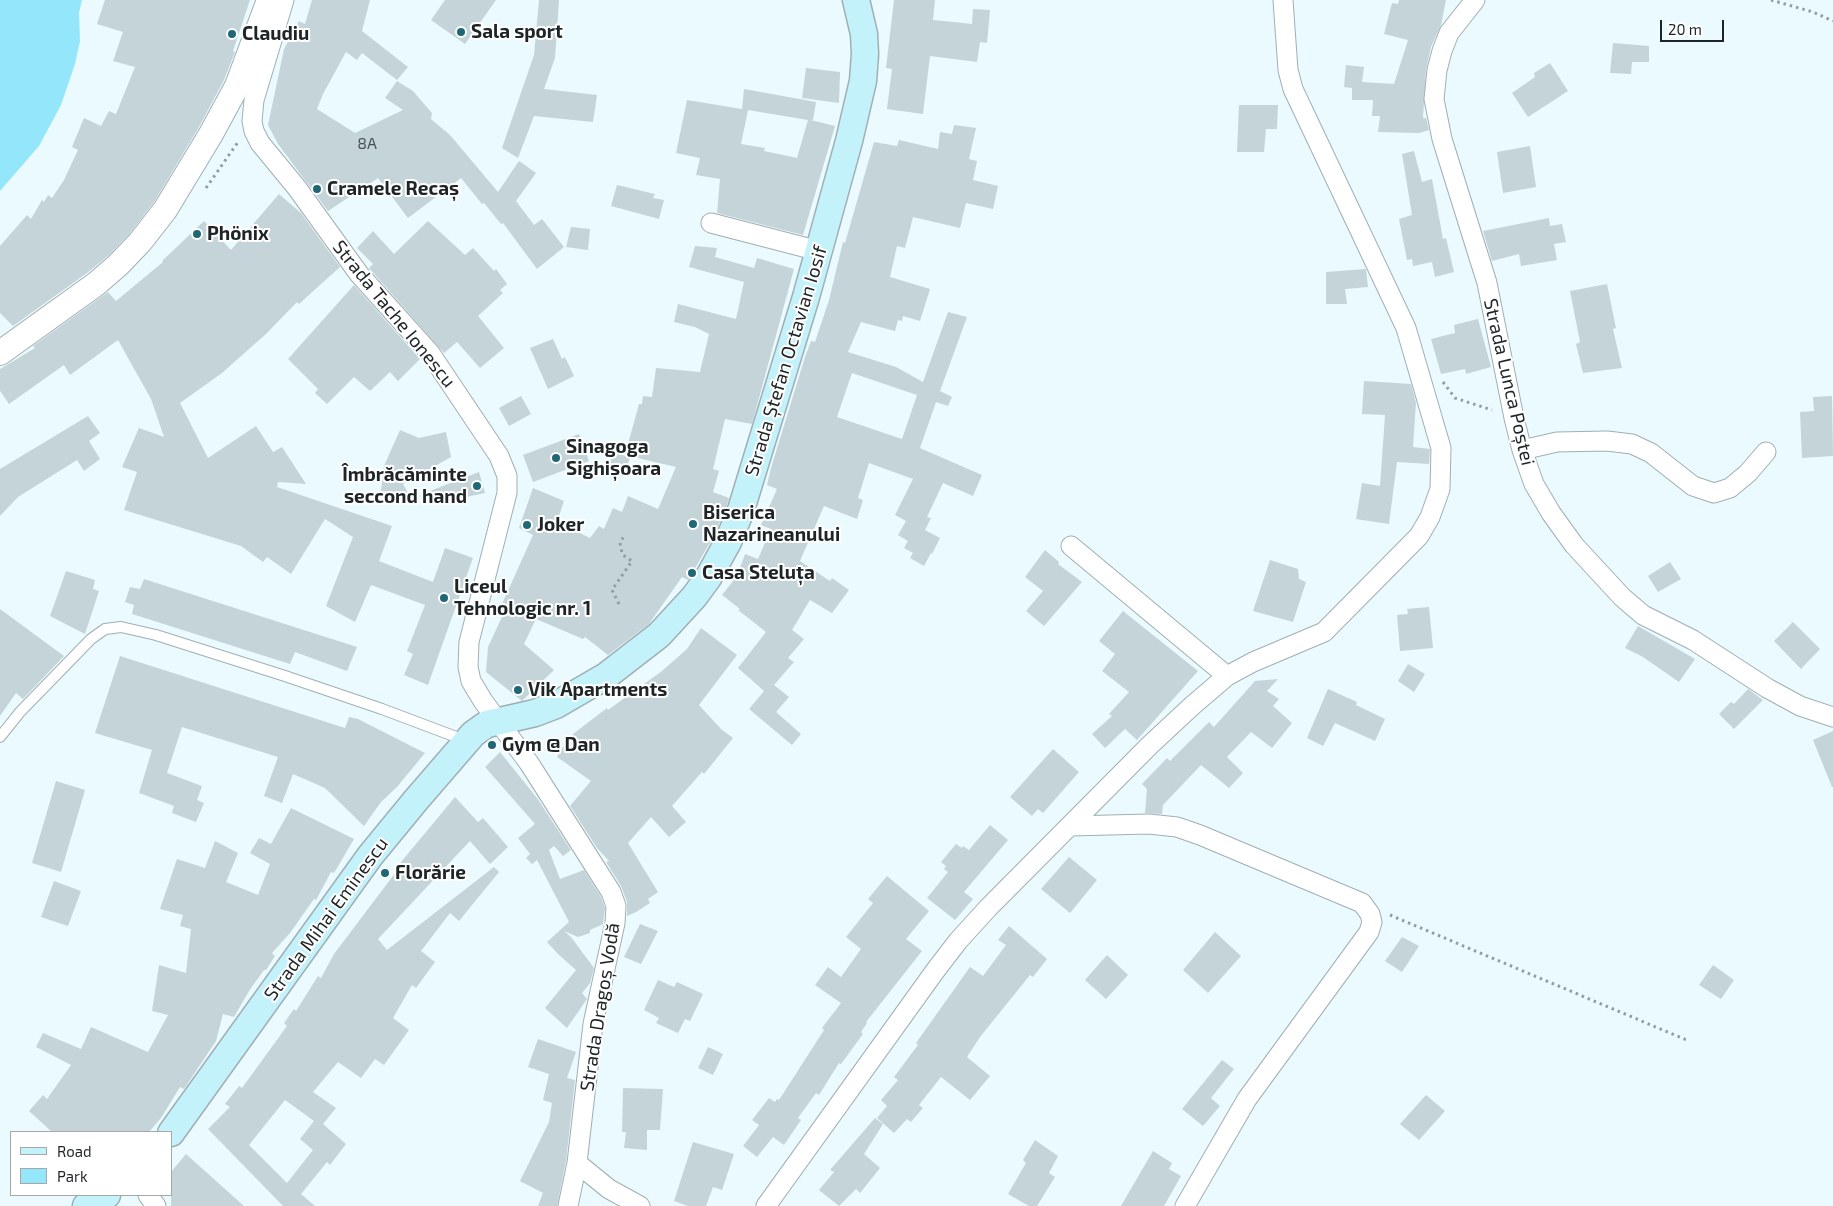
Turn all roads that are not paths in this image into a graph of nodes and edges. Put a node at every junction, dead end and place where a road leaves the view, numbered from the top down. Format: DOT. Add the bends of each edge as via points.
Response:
graph roads {
  1 [pos="269,0"];
  2 [pos="284,0"];
  3 [pos="856,0"];
  4 [pos="1283,0"];
  5 [pos="1475,0"];
  6 [pos="711,223"];
  7 [pos="818,251"];
  8 [pos="0,352"];
  9 [pos="1522,450"];
  10 [pos="1766,452"];
  11 [pos="1070,546"];
  12 [pos="1228,676"];
  13 [pos="1833,717"];
  14 [pos="498,721"];
  15 [pos="0,737"];
  16 [pos="467,741"];
  17 [pos="1070,826"];
  18 [pos="172,1132"];
  19 [pos="577,1163"];
  20 [pos="105,1196"];
  21 [pos="86,1206"];
  22 [pos="568,1206"];
  23 [pos="640,1206"];
  24 [pos="766,1206"];
  25 [pos="1185,1206"];
  1 -- 8 [label="street" via="237,86 165,210 140,242 96,284"];
  2 -- 14 [label="street, Strada Tache Ionescu" via="254,100 254,131 260,142 301,186 360,274 430,353 503,464 506,502 468,655 471,681"];
  3 -- 7 [label="main road, Strada Ștefan Octavian Iosif" via="864,34 863,80"];
  4 -- 12 [label="street" via="1288,70 1293,89 1406,328 1441,448 1440,489 1419,536 1324,632"];
  5 -- 9 [label="street, Strada Lunca Poștei" via="1449,33 1436,70 1434,99 1442,138 1487,283"];
  6 -- 7 [label="street"];
  7 -- 14 [label="main road, Strada Ștefan Octavian Iosif" via="741,510 708,578 659,635 606,676 556,705"];
  9 -- 10 [label="street" via="1557,442 1632,444 1651,453 1692,486 1714,492 1730,488"];
  9 -- 13 [label="street, Strada Lunca Poștei" via="1534,484 1551,513 1622,597 1643,615 1693,640 1767,688 1800,706"];
  11 -- 12 [label="street"];
  12 -- 17 [label="street" via="1150,745"];
  14 -- 16 [label="main road, Strada Mihai Eminescu" via="480,728"];
  14 -- 19 [label="street, Strada Dragoș Vodă" via="529,763 611,892 616,906 593,1024"];
  15 -- 16 [label="lane" via="20,712 92,639 106,629 120,627 156,635 285,676"];
  16 -- 18 [label="main road, Strada Mihai Eminescu" via="375,850"];
  17 -- 24 [label="street" via="958,941"];
  17 -- 25 [label="street" via="1150,824 1178,827 1362,903 1370,914 1369,932 1247,1099"];
  19 -- 22 [label="street, Strada Dragoș Vodă"];
  19 -- 23 [label="street" via="609,1189"];
  20 -- 21 [label="main road"];
}
